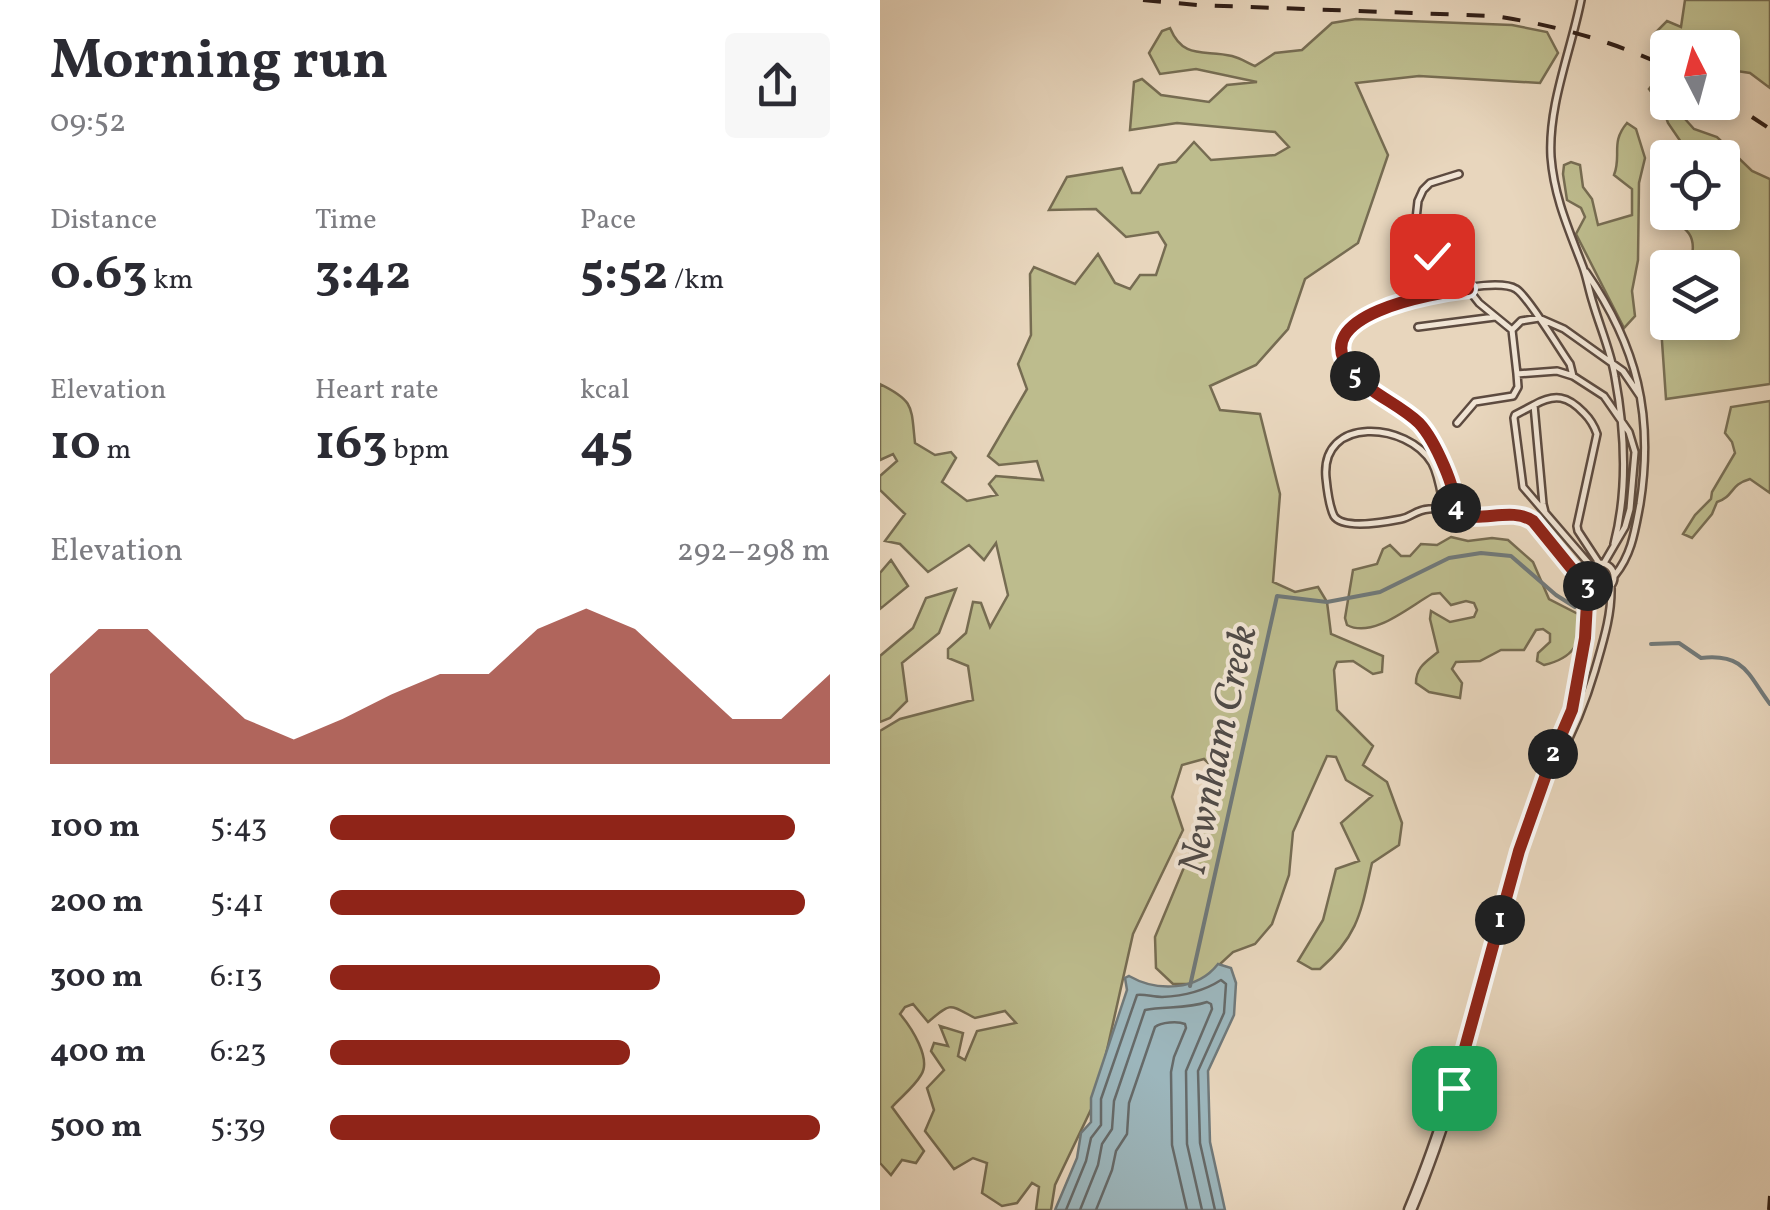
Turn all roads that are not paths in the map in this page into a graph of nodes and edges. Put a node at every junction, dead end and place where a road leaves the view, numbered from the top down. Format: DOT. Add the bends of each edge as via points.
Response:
graph roads {
  1 [pos="1580,0"];
  2 [pos="1459,174"];
  3 [pos="1584,269"];
  4 [pos="1468,289"];
  5 [pos="1496,318"];
  6 [pos="1539,318"];
  7 [pos="1418,327"];
  8 [pos="1512,330"];
  9 [pos="1612,361"];
  10 [pos="1517,374"];
  11 [pos="1573,376"];
  12 [pos="1640,396"];
  13 [pos="1534,405"];
  14 [pos="1620,420"];
  15 [pos="1457,423"];
  16 [pos="1444,508"];
  17 [pos="1545,512"];
  18 [pos="1455,513"];
  19 [pos="1614,544"];
  20 [pos="1601,563"];
  21 [pos="1590,566"];
  22 [pos="1615,575"];
  23 [pos="1586,576"];
  24 [pos="1588,585"];
  25 [pos="1612,586"];
  26 [pos="1542,786"];
  27 [pos="1410,1210"];
  1 -- 3 [label="lane" via="1553,116 1551,157 1558,204"];
  2 -- 4 [label="lane" via="1423,190 1416,219 1426,248"];
  3 -- 9 [label="lane"];
  3 -- 12 [label="lane" via="1625,343"];
  4 -- 5 [label="lane"];
  4 -- 6 [label="lane" via="1518,289"];
  4 -- 18 [label="lane" via="1356,321 1341,352 1354,375 1427,434"];
  5 -- 7 [label="lane"];
  5 -- 8 [label="lane"];
  6 -- 8 [label="lane"];
  6 -- 9 [label="lane"];
  6 -- 11 [label="lane"];
  8 -- 10 [label="lane"];
  9 -- 12 [label="lane"];
  9 -- 14 [label="lane"];
  10 -- 11 [label="lane"];
  10 -- 15 [label="lane" via="1513,396 1474,402"];
  11 -- 14 [label="lane" via="1604,396"];
  12 -- 22 [label="lane" via="1646,434 1642,487 1630,552"];
  13 -- 17 [label="lane"];
  13 -- 17 [label="lane" via="1514,415 1514,424 1522,488"];
  13 -- 20 [label="lane" via="1565,398 1596,428 1577,526"];
  14 -- 19 [label="lane" via="1624,450"];
  14 -- 19 [label="lane" via="1635,452 1630,508"];
  16 -- 16 [label="lane" via="1416,510 1406,519 1340,521 1326,478 1329,452 1352,434 1403,436 1431,462"];
  16 -- 18 [label="lane"];
  17 -- 21 [label="lane"];
  18 -- 23 [label="lane" via="1526,516"];
  19 -- 20 [label="lane"];
  20 -- 21 [label="lane"];
  20 -- 22 [label="lane"];
  21 -- 23 [label="lane"];
  22 -- 25 [label="lane"];
  23 -- 24 [label="lane"];
  24 -- 25 [label="lane" via="1600,591"];
  24 -- 26 [label="lane" via="1572,710"];
  25 -- 26 [label="lane" via="1582,713"];
  26 -- 27 [label="street" via="1450,1103"];
}
